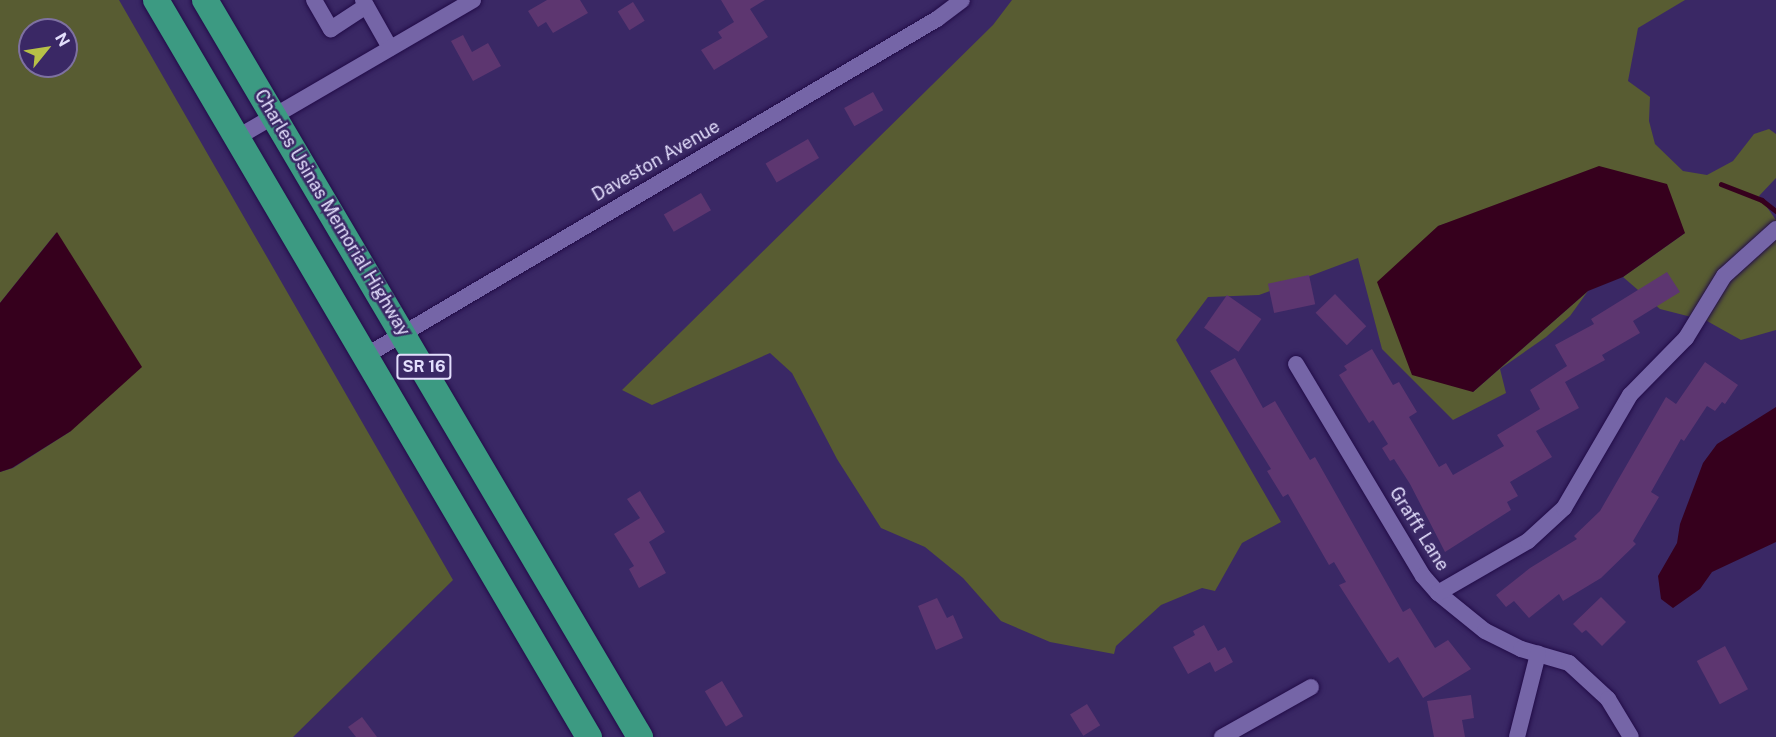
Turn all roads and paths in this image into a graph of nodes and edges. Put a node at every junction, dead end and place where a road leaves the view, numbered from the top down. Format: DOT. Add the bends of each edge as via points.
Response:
graph roads {
  1 [pos="156,0"];
  2 [pos="205,0"];
  3 [pos="314,0"];
  4 [pos="473,0"];
  5 [pos="962,0"];
  6 [pos="364,3"];
  7 [pos="390,48"];
  8 [pos="273,116"];
  9 [pos="238,137"];
  10 [pos="1776,229"];
  11 [pos="404,333"];
  12 [pos="368,355"];
  13 [pos="1296,364"];
  14 [pos="1438,593"];
  15 [pos="1538,654"];
  16 [pos="1311,687"];
  17 [pos="589,737"];
  18 [pos="640,737"];
  19 [pos="1222,737"];
  20 [pos="1517,737"];
  21 [pos="1631,737"];
  1 -- 9 [label="highway, SR 16"];
  2 -- 8 [label="highway, Charles Usinas Memorial Highway / SR 16"];
  3 -- 6 [label="street" via="331,29"];
  4 -- 7 [label="street"];
  5 -- 11 [label="street, Daveston Avenue" via="927,25"];
  6 -- 7 [label="street"];
  7 -- 8 [label="street"];
  8 -- 9 [label="street"];
  8 -- 11 [label="highway, Charles Usinas Memorial Highway / SR 16"];
  9 -- 12 [label="highway, SR 16"];
  10 -- 14 [label="street" via="1724,276 1686,338 1630,395 1564,508 1527,540"];
  11 -- 12 [label="street, Daveston Avenue"];
  11 -- 18 [label="highway, Charles Usinas Memorial Highway / SR 16"];
  12 -- 17 [label="highway, SR 16"];
  13 -- 14 [label="street, Grafft Lane" via="1422,576"];
  14 -- 15 [label="street, Grafft Lane" via="1485,632"];
  15 -- 20 [label="street"];
  15 -- 21 [label="street, Grafft Lane" via="1569,663 1586,676 1608,699"];
  16 -- 19 [label="street"];
}
